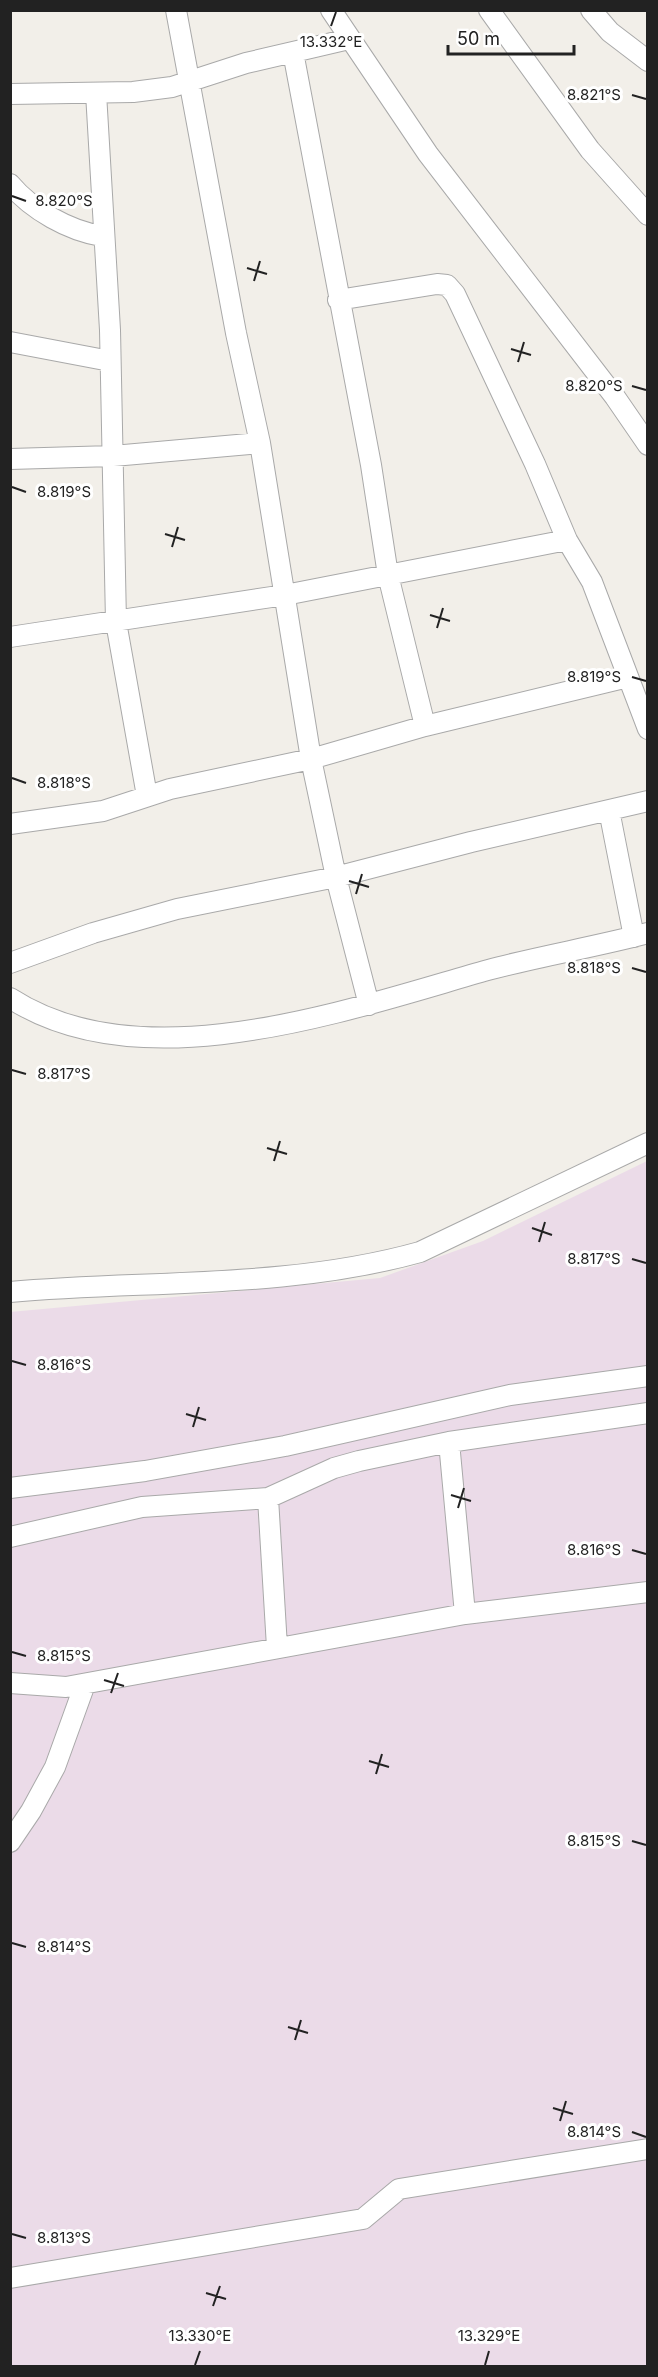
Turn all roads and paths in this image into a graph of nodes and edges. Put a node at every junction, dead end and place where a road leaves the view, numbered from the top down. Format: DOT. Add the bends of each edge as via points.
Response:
graph roads {
  1 [pos="176,10"];
  2 [pos="331,10"];
  3 [pos="489,10"];
  4 [pos="591,10"];
  5 [pos="349,39"];
  6 [pos="293,52"];
  7 [pos="648,61"];
  8 [pos="190,79"];
  9 [pos="96,93"];
  10 [pos="10,94"];
  11 [pos="10,184"];
  12 [pos="648,214"];
  13 [pos="102,236"];
  14 [pos="338,300"];
  15 [pos="10,342"];
  16 [pos="110,361"];
  17 [pos="260,443"];
  18 [pos="648,445"];
  19 [pos="112,456"];
  20 [pos="10,459"];
  21 [pos="567,540"];
  22 [pos="388,575"];
  23 [pos="285,595"];
  24 [pos="116,622"];
  25 [pos="10,637"];
  26 [pos="628,676"];
  27 [pos="425,726"];
  28 [pos="648,729"];
  29 [pos="311,759"];
  30 [pos="147,796"];
  31 [pos="648,801"];
  32 [pos="609,810"];
  33 [pos="10,824"];
  34 [pos="336,877"];
  35 [pos="641,935"];
  36 [pos="10,963"];
  37 [pos="10,998"];
  38 [pos="369,1005"];
  39 [pos="648,1143"];
  40 [pos="10,1292"];
  41 [pos="648,1376"];
  42 [pos="648,1413"];
  43 [pos="449,1442"];
  44 [pos="10,1488"];
  45 [pos="268,1498"];
  46 [pos="10,1537"];
  47 [pos="648,1592"];
  48 [pos="465,1614"];
  49 [pos="277,1647"];
  50 [pos="10,1683"];
  51 [pos="85,1684"];
  52 [pos="32,1811"];
  53 [pos="10,1813"];
  54 [pos="10,1842"];
  55 [pos="648,2149"];
  56 [pos="10,2278"];
  1 -- 8 [label="street"];
  2 -- 5 [label="street"];
  3 -- 12 [label="street" via="590,150"];
  4 -- 7 [label="street" via="610,32"];
  5 -- 6 [label="street"];
  5 -- 18 [label="street" via="428,154 615,396"];
  6 -- 8 [label="street"];
  6 -- 14 [label="street"];
  8 -- 9 [label="street" via="172,87"];
  8 -- 17 [label="street"];
  9 -- 10 [label="street"];
  9 -- 13 [label="street" via="103,187"];
  11 -- 13 [label="street" via="40,211 89,234"];
  13 -- 16 [label="street"];
  14 -- 21 [label="street" via="447,285 455,294 530,453"];
  14 -- 22 [label="street"];
  15 -- 16 [label="street"];
  16 -- 19 [label="street"];
  17 -- 19 [label="street"];
  17 -- 23 [label="street"];
  19 -- 20 [label="street"];
  19 -- 24 [label="street"];
  21 -- 22 [label="street"];
  21 -- 26 [label="street" via="592,582"];
  22 -- 23 [label="street"];
  22 -- 27 [label="street"];
  23 -- 24 [label="street"];
  23 -- 29 [label="street"];
  24 -- 25 [label="street"];
  24 -- 30 [label="street"];
  26 -- 27 [label="street"];
  26 -- 28 [label="street"];
  27 -- 29 [label="street"];
  29 -- 30 [label="street"];
  29 -- 34 [label="street"];
  30 -- 33 [label="street" via="103,811"];
  31 -- 32 [label="street"];
  32 -- 34 [label="street"];
  32 -- 35 [label="street"];
  34 -- 36 [label="street" via="177,909 93,933"];
  34 -- 38 [label="street"];
  35 -- 38 [label="street" via="490,970"];
  37 -- 38 [label="street" via="65,1025 153,1037 220,1035"];
  39 -- 40 [label="street" via="420,1252 395,1259 351,1269 254,1279"];
  41 -- 44 [label="street" via="510,1395 285,1446 145,1471"];
  42 -- 43 [label="street"];
  43 -- 45 [label="street" via="334,1468"];
  43 -- 48 [label="street"];
  45 -- 46 [label="street" via="142,1507"];
  45 -- 49 [label="street"];
  47 -- 48 [label="street"];
  48 -- 49 [label="street"];
  49 -- 51 [label="street"];
  50 -- 51 [label="street" via="66,1687"];
  51 -- 52 [label="street" via="65,1745"];
  52 -- 53 [label="street"];
  52 -- 54 [label="street"];
  55 -- 56 [label="street" via="399,2189 363,2219"];
}
